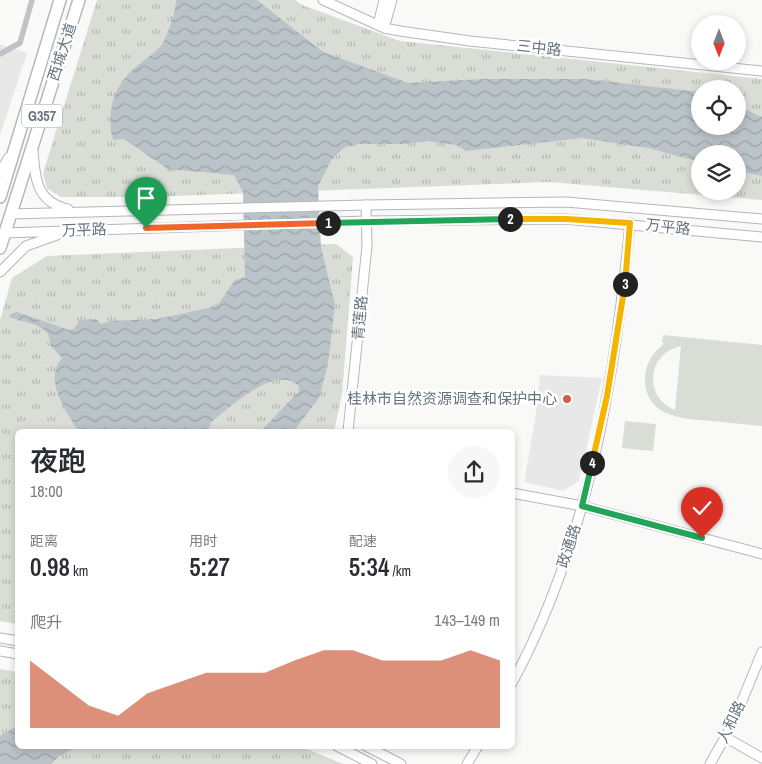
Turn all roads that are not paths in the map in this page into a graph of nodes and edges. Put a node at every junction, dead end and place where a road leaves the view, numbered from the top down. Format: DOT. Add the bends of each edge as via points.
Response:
graph roads {
  1 [pos="32,0"];
  2 [pos="60,0"];
  3 [pos="79,0"];
  4 [pos="323,0"];
  5 [pos="384,0"];
  6 [pos="392,0"];
  7 [pos="381,26"];
  8 [pos="0,54"];
  9 [pos="762,71"];
  10 [pos="33,144"];
  11 [pos="16,146"];
  12 [pos="0,172"];
  13 [pos="0,197"];
  14 [pos="366,204"];
  15 [pos="80,212"];
  16 [pos="5,214"];
  17 [pos="762,219"];
  18 [pos="366,221"];
  19 [pos="630,223"];
  20 [pos="72,230"];
  21 [pos="2,233"];
  22 [pos="762,237"];
  23 [pos="0,248"];
  24 [pos="0,272"];
  25 [pos="348,429"];
  26 [pos="515,495"];
  27 [pos="582,506"];
  28 [pos="762,554"];
  29 [pos="0,638"];
  30 [pos="15,640"];
  31 [pos="0,651"];
  32 [pos="762,652"];
  33 [pos="15,654"];
  34 [pos="515,678"];
  35 [pos="725,737"];
  36 [pos="343,749"];
  37 [pos="372,749"];
  38 [pos="476,749"];
  39 [pos="762,758"];
  40 [pos="372,764"];
  41 [pos="401,764"];
  42 [pos="467,764"];
  43 [pos="710,764"];
  1 -- 8 [label="street" via="20,43"];
  2 -- 11 [label="highway, 西城大道 / G357"];
  3 -- 10 [label="highway, 西城大道 / G357"];
  4 -- 7 [label="main road, 三中路"];
  5 -- 7 [label="main road"];
  6 -- 7 [label="main road"];
  7 -- 9 [label="main road, 三中路" via="470,41"];
  10 -- 15 [label="main road" via="36,182 40,192 59,207"];
  10 -- 16 [label="highway, 西城大道 / G357"];
  11 -- 12 [label="main road"];
  11 -- 13 [label="highway, 西城大道 / G357"];
  14 -- 15 [label="main road, 万平路"];
  14 -- 17 [label="main road, 万平路" via="566,202"];
  14 -- 18 [label="main road, 青莲路"];
  15 -- 16 [label="main road, 万平路"];
  16 -- 21 [label="highway, 西城大道 / G357"];
  18 -- 19 [label="main road, 万平路" via="566,219"];
  18 -- 20 [label="main road, 万平路"];
  18 -- 25 [label="main road, 青莲路"];
  19 -- 22 [label="main road, 万平路"];
  19 -- 27 [label="main road, 政通路" via="620,321"];
  20 -- 21 [label="main road, 万平路"];
  20 -- 24 [label="main road" via="26,246"];
  21 -- 23 [label="highway, 西城大道"];
  26 -- 27 [label="main road"];
  27 -- 28 [label="main road"];
  27 -- 34 [label="main road, 政通路" via="560,577 530,651"];
  29 -- 30 [label="main road"];
  31 -- 33 [label="main road"];
  32 -- 35 [label="main road, 人和路"];
  35 -- 39 [label="main road"];
  35 -- 43 [label="main road, 人和路"];
  36 -- 40 [label="main road"];
  37 -- 41 [label="main road"];
  38 -- 42 [label="main road"];
}
